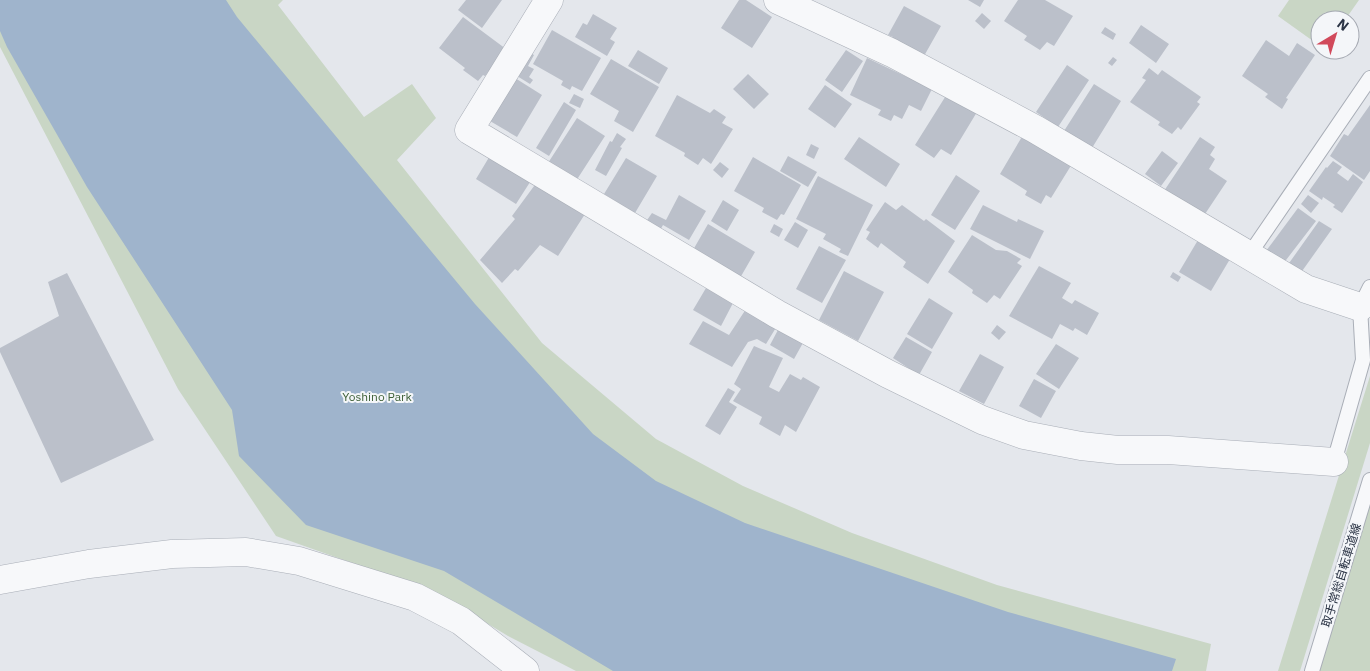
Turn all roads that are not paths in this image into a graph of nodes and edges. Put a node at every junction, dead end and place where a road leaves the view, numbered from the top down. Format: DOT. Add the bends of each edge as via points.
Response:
graph roads {
  1 [pos="549,0"];
  2 [pos="778,0"];
  3 [pos="1370,78"];
  4 [pos="1249,255"];
  5 [pos="1365,297"];
  6 [pos="1370,340"];
  7 [pos="1364,360"];
  8 [pos="1334,462"];
  9 [pos="1370,480"];
  10 [pos="0,580"];
  11 [pos="525,671"];
  12 [pos="1312,671"];
  1 -- 8 [label="street" via="469,130 777,314 888,374 982,420 1024,435 1118,450 1168,450"];
  2 -- 4 [label="street" via="892,53 1035,128"];
  3 -- 4 [label="lane"];
  4 -- 5 [label="street" via="1306,289"];
  5 -- 7 [label="lane"];
  6 -- 7 [label="lane"];
  7 -- 8 [label="lane"];
  9 -- 12 [label="lane, 取手常総自転車道線"];
  10 -- 11 [label="street" via="89,564 172,554 246,552 299,561 415,597 461,621"];
}
